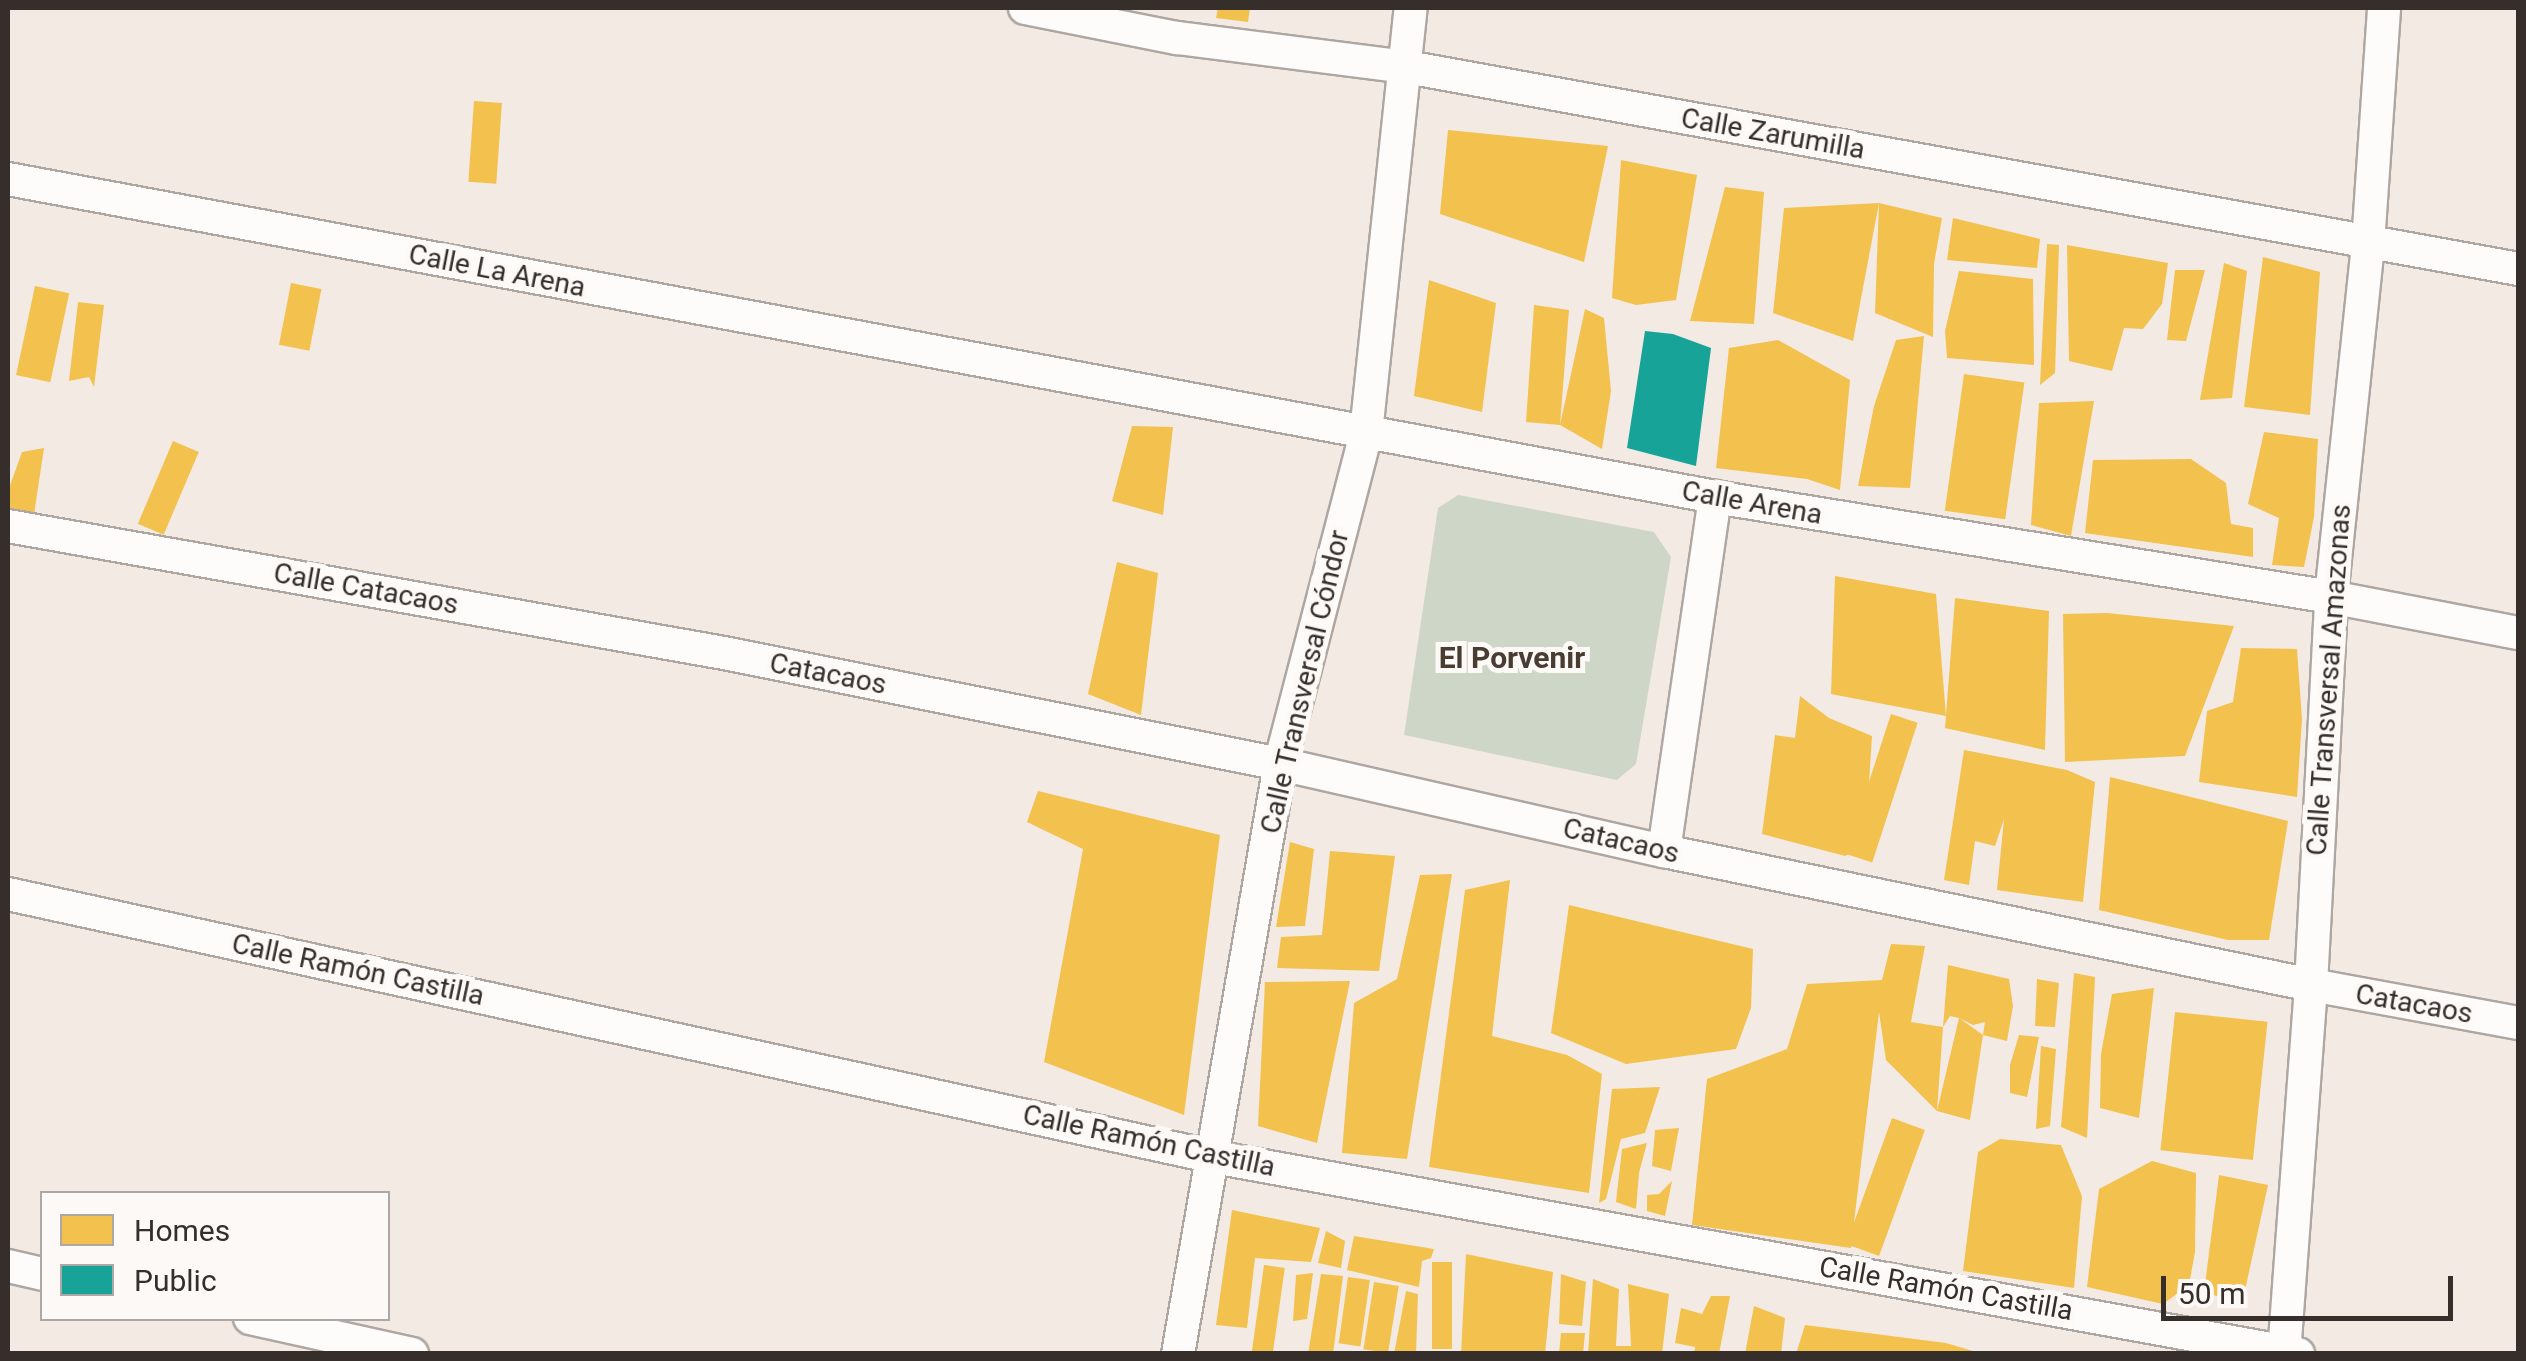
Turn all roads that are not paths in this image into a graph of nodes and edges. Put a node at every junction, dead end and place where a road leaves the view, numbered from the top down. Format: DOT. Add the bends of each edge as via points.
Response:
graph roads {
  1 [pos="1026,8"];
  2 [pos="1411,8"];
  3 [pos="2384,8"];
  4 [pos="1408,66"];
  5 [pos="8,179"];
  6 [pos="2368,244"];
  7 [pos="2518,268"];
  8 [pos="987,362"];
  9 [pos="1366,433"];
  10 [pos="1715,497"];
  11 [pos="8,526"];
  12 [pos="2330,597"];
  13 [pos="2518,633"];
  14 [pos="724,653"];
  15 [pos="1280,764"];
  16 [pos="1664,851"];
  17 [pos="8,894"];
  18 [pos="2311,986"];
  19 [pos="2518,1023"];
  20 [pos="1214,1157"];
  21 [pos="8,1266"];
  22 [pos="40,1274"];
  23 [pos="264,1321"];
  24 [pos="2289,1353"];
  25 [pos="412,1354"];
  26 [pos="1178,1354"];
  1 -- 4 [label="street, Calle Zarumilla" via="1177,38"];
  2 -- 4 [label="street, Calle Transversal Cóndor"];
  3 -- 6 [label="street, Calle Transversal Amazonas"];
  4 -- 6 [label="street, Calle Zarumilla"];
  4 -- 9 [label="street, Calle Transversal Cóndor"];
  5 -- 8 [label="street, Calle La Arena"];
  6 -- 7 [label="street, Calle Zarumilla"];
  6 -- 12 [label="street, Calle Transversal Amazonas"];
  8 -- 9 [label="street, Calle Arena"];
  9 -- 10 [label="street, Calle Arena"];
  9 -- 15 [label="street, Calle Transversal Cóndor"];
  10 -- 12 [label="street, Calle Arena"];
  10 -- 16 [label="street"];
  11 -- 14 [label="street, Calle Catacaos"];
  12 -- 13 [label="street, Calle Arena"];
  12 -- 18 [label="street, Calle Transversal Amazonas"];
  14 -- 15 [label="street, Catacaos"];
  15 -- 16 [label="street, Catacaos"];
  15 -- 20 [label="street, Calle Transversal Cóndor"];
  16 -- 18 [label="street, Catacaos"];
  17 -- 20 [label="street, Calle Ramón Castilla"];
  18 -- 19 [label="street, Catacaos"];
  18 -- 24 [label="street, Calle Transversal Amazonas"];
  20 -- 24 [label="street, Calle Ramón Castilla"];
  20 -- 26 [label="street, Calle Transversal Cóndor"];
  21 -- 22 [label="street"];
  23 -- 25 [label="street"];
}
